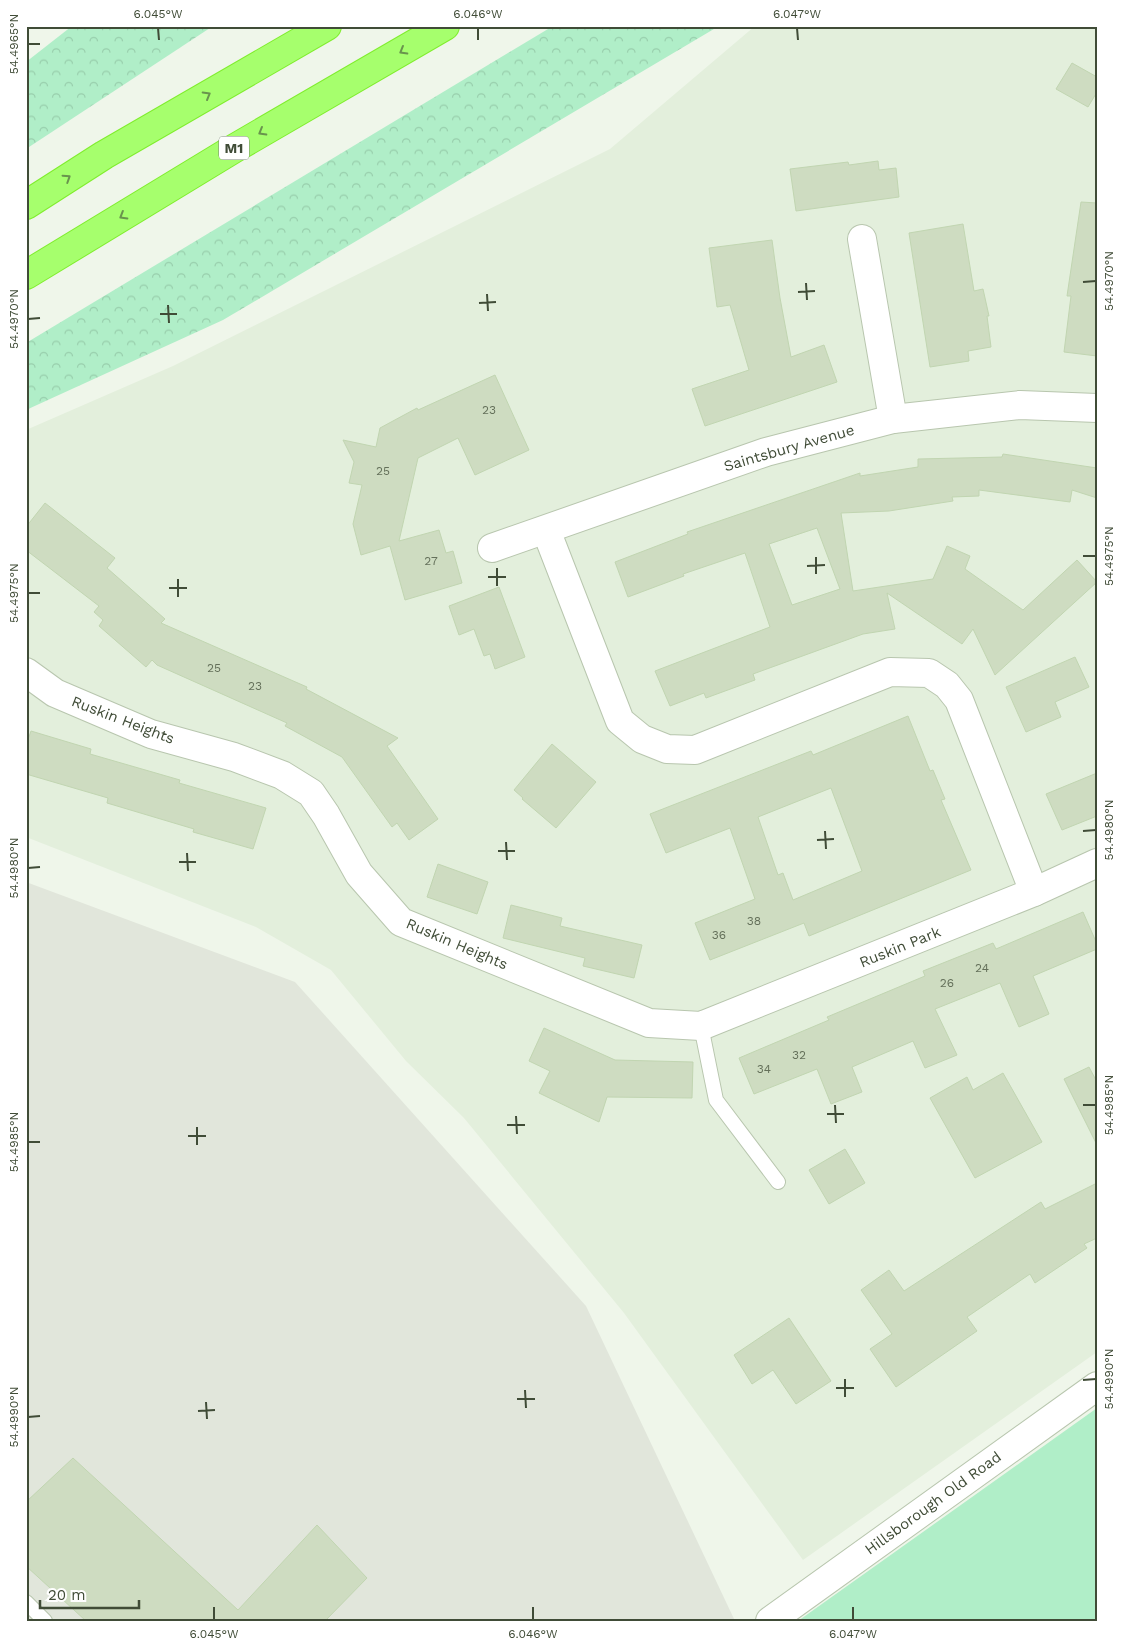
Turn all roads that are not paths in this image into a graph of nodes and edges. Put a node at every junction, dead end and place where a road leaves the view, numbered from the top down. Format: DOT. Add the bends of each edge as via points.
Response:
graph roads {
  1 [pos="327,26"];
  2 [pos="445,26"];
  3 [pos="26,205"];
  4 [pos="862,239"];
  5 [pos="26,274"];
  6 [pos="1097,408"];
  7 [pos="892,419"];
  8 [pos="546,530"];
  9 [pos="492,548"];
  10 [pos="26,672"];
  11 [pos="1097,863"];
  12 [pos="1034,892"];
  13 [pos="701,1026"];
  14 [pos="778,1182"];
  15 [pos="1097,1386"];
  16 [pos="26,1602"];
  17 [pos="45,1621"];
  18 [pos="770,1621"];
  3 -- 1 [label="highway, one-way" via="104,155"];
  2 -- 5 [label="highway, M1, one-way"];
  4 -- 7 [label="street"];
  6 -- 7 [label="street, Saintsbury Avenue" via="1020,405"];
  7 -- 8 [label="street, Saintsbury Avenue" via="766,452"];
  8 -- 9 [label="street, Saintsbury Avenue"];
  8 -- 12 [label="street" via="620,721 642,739 667,749 694,750 890,672 930,673 947,685 960,700"];
  10 -- 13 [label="street, Ruskin Heights" via="55,693 152,734 274,772 311,793 359,874 401,922 649,1023"];
  11 -- 12 [label="street, Ruskin Park"];
  12 -- 13 [label="street, Ruskin Park"];
  13 -- 14 [label="lane" via="716,1100"];
  15 -- 18 [label="street, Hillsborough Old Road"];
  16 -- 17 [label="lane"];
}
